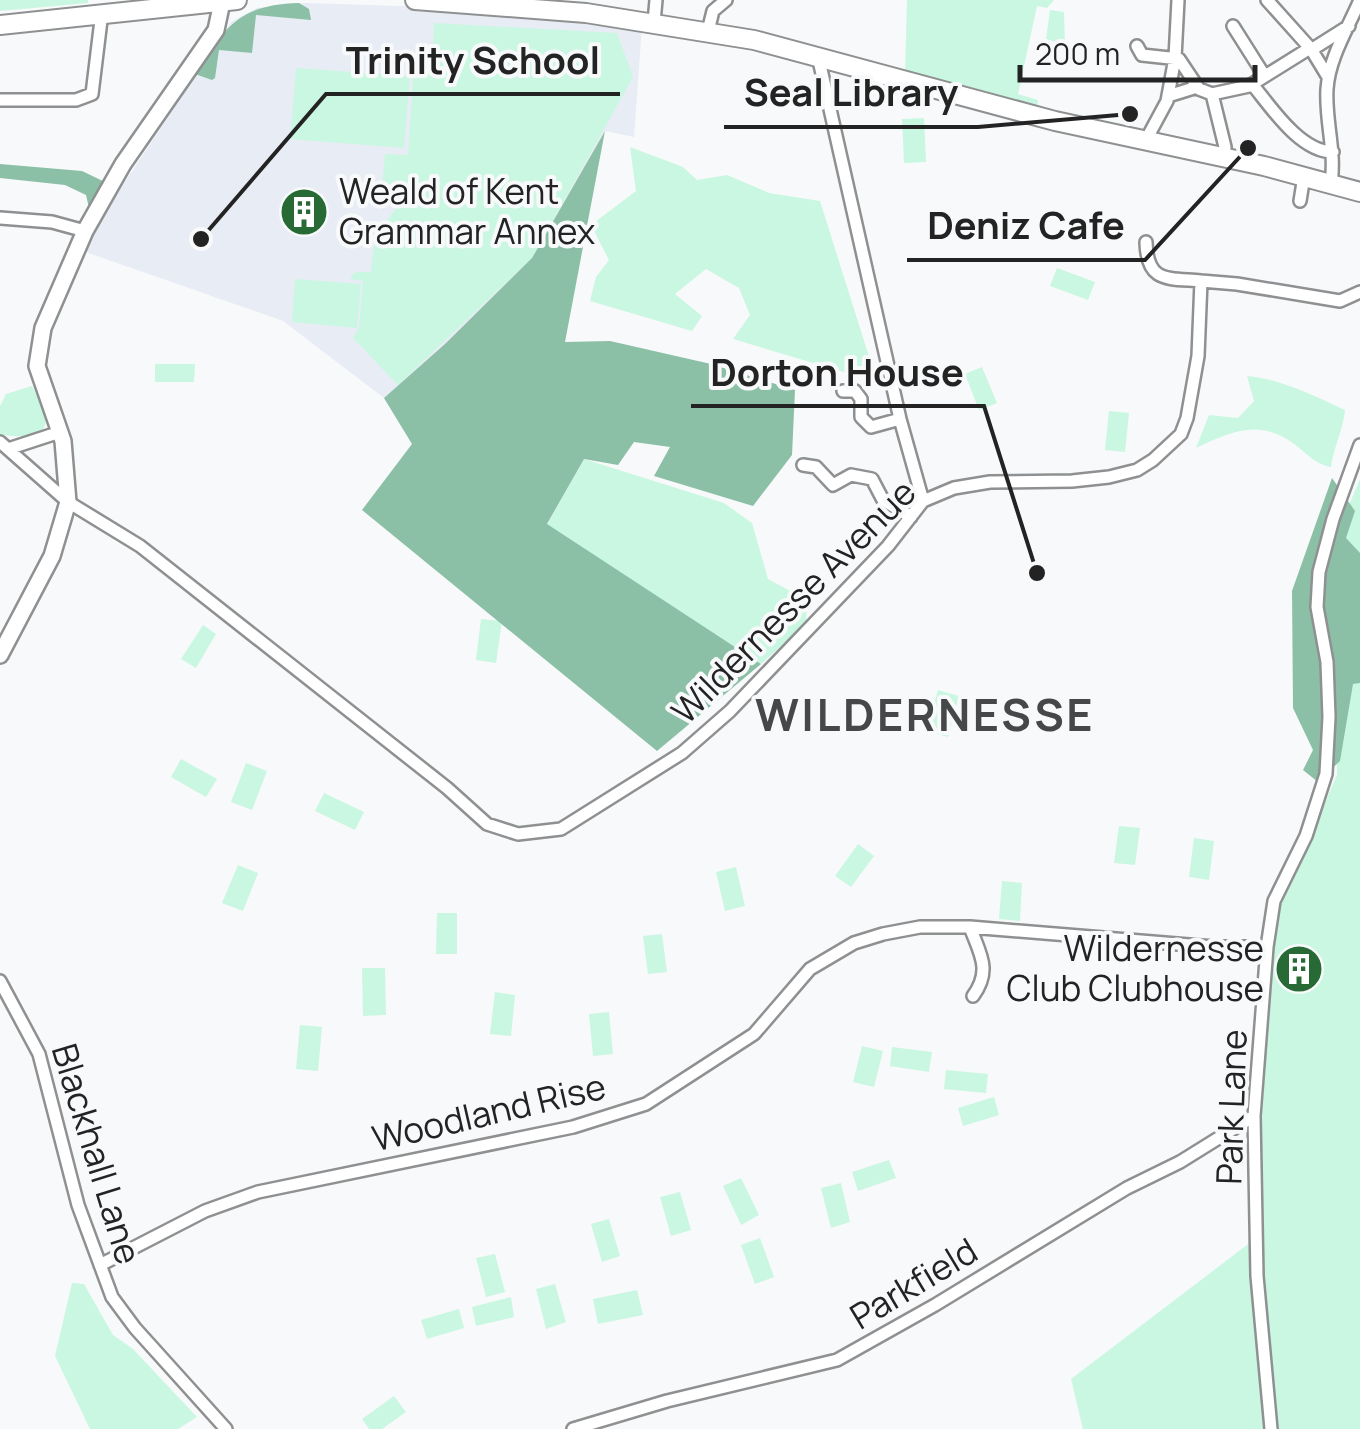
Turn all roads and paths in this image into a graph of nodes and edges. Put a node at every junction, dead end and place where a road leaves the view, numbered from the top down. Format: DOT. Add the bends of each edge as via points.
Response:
graph roads {
  1 [pos="415,0"];
  2 [pos="656,0"];
  3 [pos="1178,0"];
  4 [pos="1267,0"];
  5 [pos="1360,0"];
  6 [pos="218,1"];
  7 [pos="722,3"];
  8 [pos="102,12"];
  9 [pos="654,22"];
  10 [pos="0,25"];
  11 [pos="1233,26"];
  12 [pos="1349,26"];
  13 [pos="708,31"];
  14 [pos="1137,46"];
  15 [pos="1310,49"];
  16 [pos="818,56"];
  17 [pos="1176,58"];
  18 [pos="1264,75"];
  19 [pos="1328,77"];
  20 [pos="1252,84"];
  21 [pos="1197,87"];
  22 [pos="1212,94"];
  23 [pos="1168,96"];
  24 [pos="0,100"];
  25 [pos="1146,140"];
  26 [pos="1333,152"];
  27 [pos="1224,157"];
  28 [pos="1304,176"];
  29 [pos="1331,183"];
  30 [pos="1360,192"];
  31 [pos="1300,201"];
  32 [pos="0,218"];
  33 [pos="85,231"];
  34 [pos="1146,242"];
  35 [pos="1200,281"];
  36 [pos="1360,292"];
  37 [pos="843,390"];
  38 [pos="900,419"];
  39 [pos="60,432"];
  40 [pos="4,445"];
  41 [pos="1360,445"];
  42 [pos="803,465"];
  43 [pos="923,501"];
  44 [pos="68,502"];
  45 [pos="911,517"];
  46 [pos="0,655"];
  47 [pos="970,927"];
  48 [pos="1266,947"];
  49 [pos="0,981"];
  50 [pos="973,996"];
  51 [pos="1254,1116"];
  52 [pos="100,1265"];
  53 [pos="226,1429"];
  54 [pos="572,1429"];
  55 [pos="1272,1429"];
  1 -- 9 [label="highway"];
  2 -- 9 [label="street"];
  3 -- 17 [label="street"];
  4 -- 15 [label="street"];
  5 -- 12 [label="street"];
  6 -- 8 [label="highway"];
  6 -- 33 [label="main road" via="216,30"];
  7 -- 13 [label="street"];
  8 -- 10 [label="highway"];
  8 -- 24 [label="street" via="92,94"];
  9 -- 13 [label="highway"];
  11 -- 18 [label="street"];
  12 -- 15 [label="street"];
  12 -- 19 [label="street"];
  13 -- 16 [label="highway"];
  14 -- 17 [label="street" via="1142,54"];
  15 -- 18 [label="street"];
  15 -- 19 [label="street"];
  16 -- 25 [label="highway"];
  16 -- 38 [label="street"];
  17 -- 21 [label="street"];
  17 -- 23 [label="street"];
  18 -- 20 [label="street"];
  19 -- 26 [label="street"];
  20 -- 22 [label="street"];
  20 -- 26 [label="street" via="1306,143"];
  21 -- 22 [label="street"];
  21 -- 23 [label="street"];
  22 -- 27 [label="street"];
  23 -- 25 [label="street"];
  25 -- 27 [label="highway" via="1172,153"];
  26 -- 29 [label="street"];
  27 -- 28 [label="highway"];
  28 -- 29 [label="highway"];
  28 -- 31 [label="street"];
  29 -- 30 [label="highway"];
  32 -- 33 [label="street"];
  33 -- 39 [label="main road" via="60,282 36,359"];
  34 -- 35 [label="street" via="1151,271"];
  35 -- 36 [label="street" via="1340,301"];
  35 -- 43 [label="street, Wildernesse Avenue" via="1194,389 1181,434 1168,450 1137,470 1110,476 990,482"];
  37 -- 38 [label="street" via="855,391 861,417 871,427"];
  38 -- 43 [label="street"];
  39 -- 40 [label="street"];
  39 -- 44 [label="main road"];
  40 -- 44 [label="street, Wildernesse Avenue"];
  41 -- 48 [label="street, Park Lane" via="1319,572 1326,774 1306,836 1274,900"];
  42 -- 45 [label="street" via="816,467 833,484 852,475 872,479 883,500"];
  43 -- 45 [label="street, Wildernesse Avenue"];
  44 -- 45 [label="street, Wildernesse Avenue" via="140,546 487,824 518,834 561,830 682,753 792,650"];
  44 -- 46 [label="main road" via="52,556"];
  47 -- 48 [label="street, Woodland Rise"];
  47 -- 50 [label="street" via="984,981"];
  47 -- 52 [label="street, Woodland Rise" via="901,930 841,950 810,969 754,1034 646,1104 573,1127 258,1192 205,1210"];
  48 -- 51 [label="street, Park Lane"];
  49 -- 52 [label="street, Blackhall Lane" via="39,1054"];
  51 -- 54 [label="street, Parkfield" via="838,1360"];
  51 -- 55 [label="street, Park Lane" via="1257,1276"];
  52 -- 53 [label="street, Blackhall Lane" via="112,1297 135,1328"];
}
